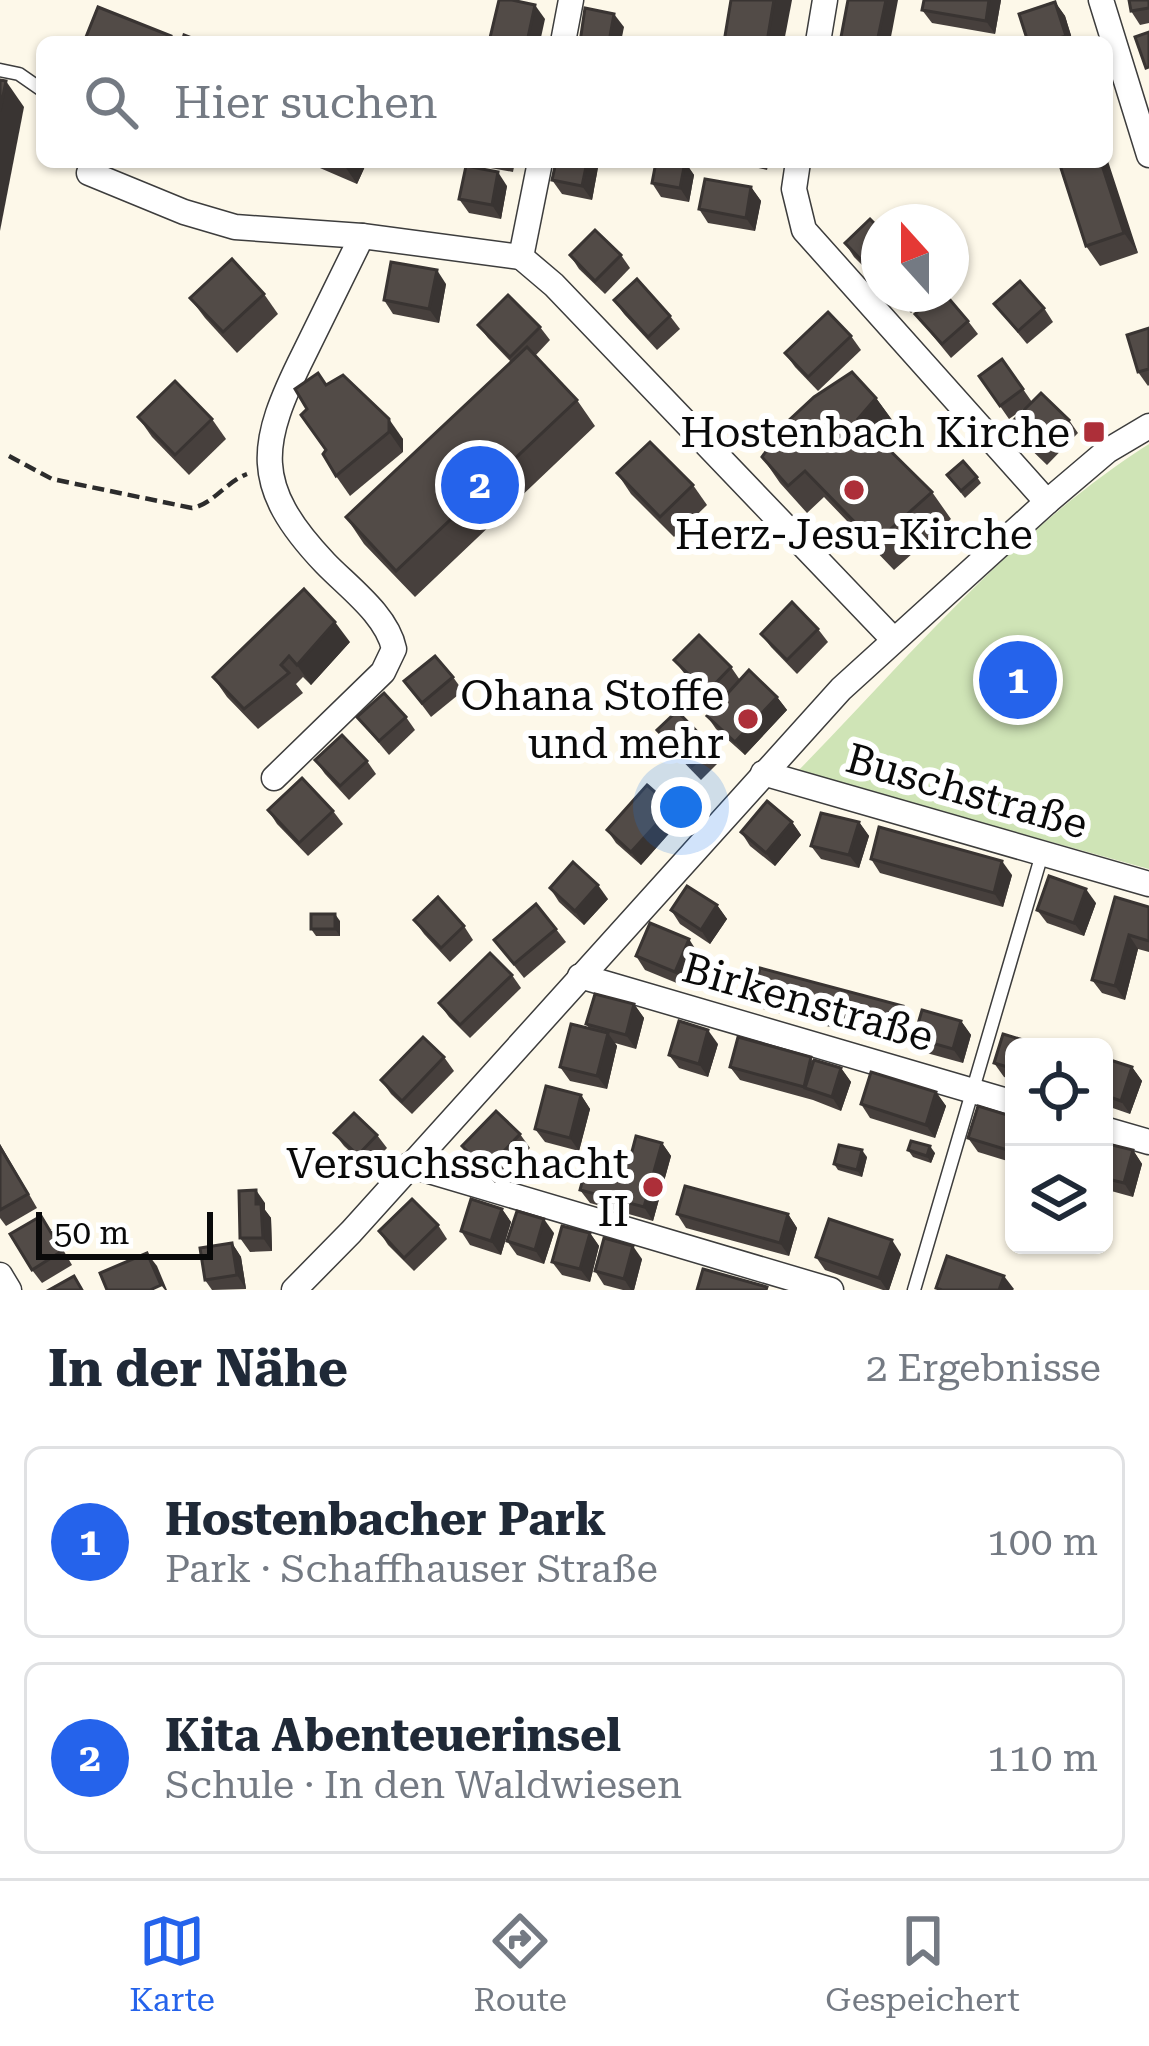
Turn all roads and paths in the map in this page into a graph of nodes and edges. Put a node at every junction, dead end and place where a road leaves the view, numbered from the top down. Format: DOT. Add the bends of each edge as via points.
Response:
graph roads {
  1 [pos="571,0"];
  2 [pos="825,0"];
  3 [pos="1101,0"];
  4 [pos="564,36"];
  5 [pos="819,36"];
  6 [pos="1112,36"];
  7 [pos="1113,39"];
  8 [pos="0,70"];
  9 [pos="36,86"];
  10 [pos="1149,155"];
  11 [pos="86,168"];
  12 [pos="539,168"];
  13 [pos="798,168"];
  14 [pos="362,236"];
  15 [pos="521,257"];
  16 [pos="1149,426"];
  17 [pos="9,456"];
  18 [pos="270,467"];
  19 [pos="1047,502"];
  20 [pos="892,638"];
  21 [pos="763,773"];
  22 [pos="274,778"];
  23 [pos="1042,853"];
  24 [pos="1149,884"];
  25 [pos="580,976"];
  26 [pos="972,1091"];
  27 [pos="1005,1100"];
  28 [pos="1113,1132"];
  29 [pos="1149,1142"];
  30 [pos="410,1165"];
  31 [pos="0,1275"];
  32 [pos="821,1289"];
  33 [pos="9,1290"];
  34 [pos="294,1290"];
  35 [pos="914,1290"];
  1 -- 4 [label="street"];
  2 -- 5 [label="street"];
  3 -- 6 [label="street"];
  7 -- 10 [label="street"];
  8 -- 9 [label="lane"];
  11 -- 14 [label="street" via="236,227"];
  12 -- 15 [label="street"];
  13 -- 19 [label="street" via="804,230"];
  14 -- 15 [label="street"];
  14 -- 18 [label="street" via="278,406"];
  15 -- 20 [label="street"];
  16 -- 19 [label="street"];
  17 -- 18 [label="path" via="52,478 192,508"];
  18 -- 22 [label="street" via="297,531 386,628 394,649 382,672"];
  19 -- 20 [label="street"];
  20 -- 21 [label="street"];
  21 -- 23 [label="street, Buschstraße"];
  21 -- 25 [label="street"];
  23 -- 24 [label="street, Buschstraße"];
  23 -- 26 [label="lane"];
  25 -- 26 [label="street, Birkenstraße"];
  25 -- 30 [label="street"];
  26 -- 27 [label="street, Birkenstraße"];
  26 -- 35 [label="lane"];
  28 -- 29 [label="street"];
  30 -- 32 [label="street"];
  30 -- 34 [label="street"];
  31 -- 33 [label="street"];
}
